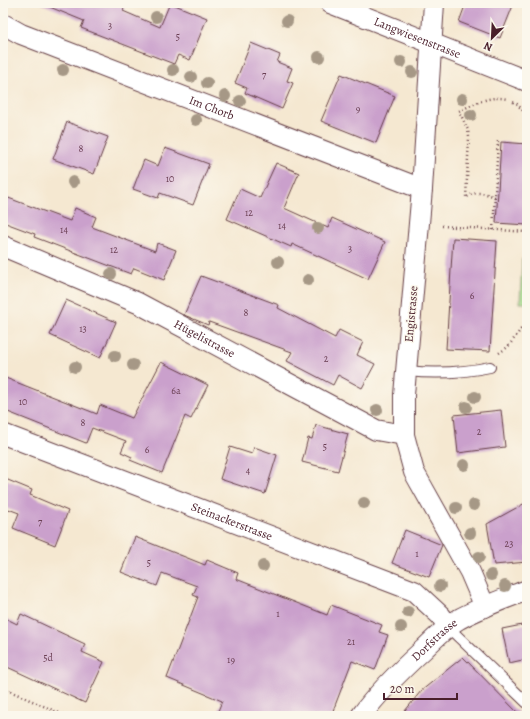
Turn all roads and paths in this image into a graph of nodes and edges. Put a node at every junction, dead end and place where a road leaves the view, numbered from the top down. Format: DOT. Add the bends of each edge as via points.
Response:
graph roads {
  1 [pos="330,3"];
  2 [pos="434,3"];
  3 [pos="3,24"];
  4 [pos="431,43"];
  5 [pos="527,81"];
  6 [pos="527,115"];
  7 [pos="498,141"];
  8 [pos="422,189"];
  9 [pos="495,197"];
  10 [pos="419,224"];
  11 [pos="493,230"];
  12 [pos="527,232"];
  13 [pos="3,246"];
  14 [pos="490,367"];
  15 [pos="406,371"];
  16 [pos="3,434"];
  17 [pos="404,434"];
  18 [pos="527,590"];
  19 [pos="485,607"];
  20 [pos="448,627"];
  21 [pos="3,688"];
  22 [pos="527,703"];
  23 [pos="66,716"];
  24 [pos="360,716"];
  1 -- 4 [label="street, Langwiesenstrasse"];
  2 -- 4 [label="street, Engistrasse"];
  3 -- 8 [label="street, Im Chorb" via="21,34"];
  4 -- 5 [label="street, Langwiesenstrasse"];
  4 -- 8 [label="street, Engistrasse"];
  6 -- 9 [label="path" via="517,104 500,97 478,102 459,111 469,137 466,198 476,193 486,193"];
  7 -- 9 [label="path"];
  8 -- 10 [label="street, Engistrasse"];
  9 -- 11 [label="path"];
  10 -- 11 [label="path"];
  10 -- 15 [label="street, Engistrasse"];
  11 -- 12 [label="path"];
  13 -- 17 [label="street, Hügelistrasse" via="138,303 376,430"];
  14 -- 15 [label="lane" via="446,373"];
  15 -- 17 [label="street, Engistrasse"];
  16 -- 20 [label="street, Steinackerstrasse" via="414,591 441,616"];
  17 -- 19 [label="street, Engistrasse" via="414,472 470,572"];
  18 -- 19 [label="street, Dorfstrasse"];
  19 -- 20 [label="street, Dorfstrasse"];
  20 -- 22 [label="lane"];
  20 -- 24 [label="street, Dorfstrasse" via="406,666"];
  21 -- 23 [label="path"];
}
